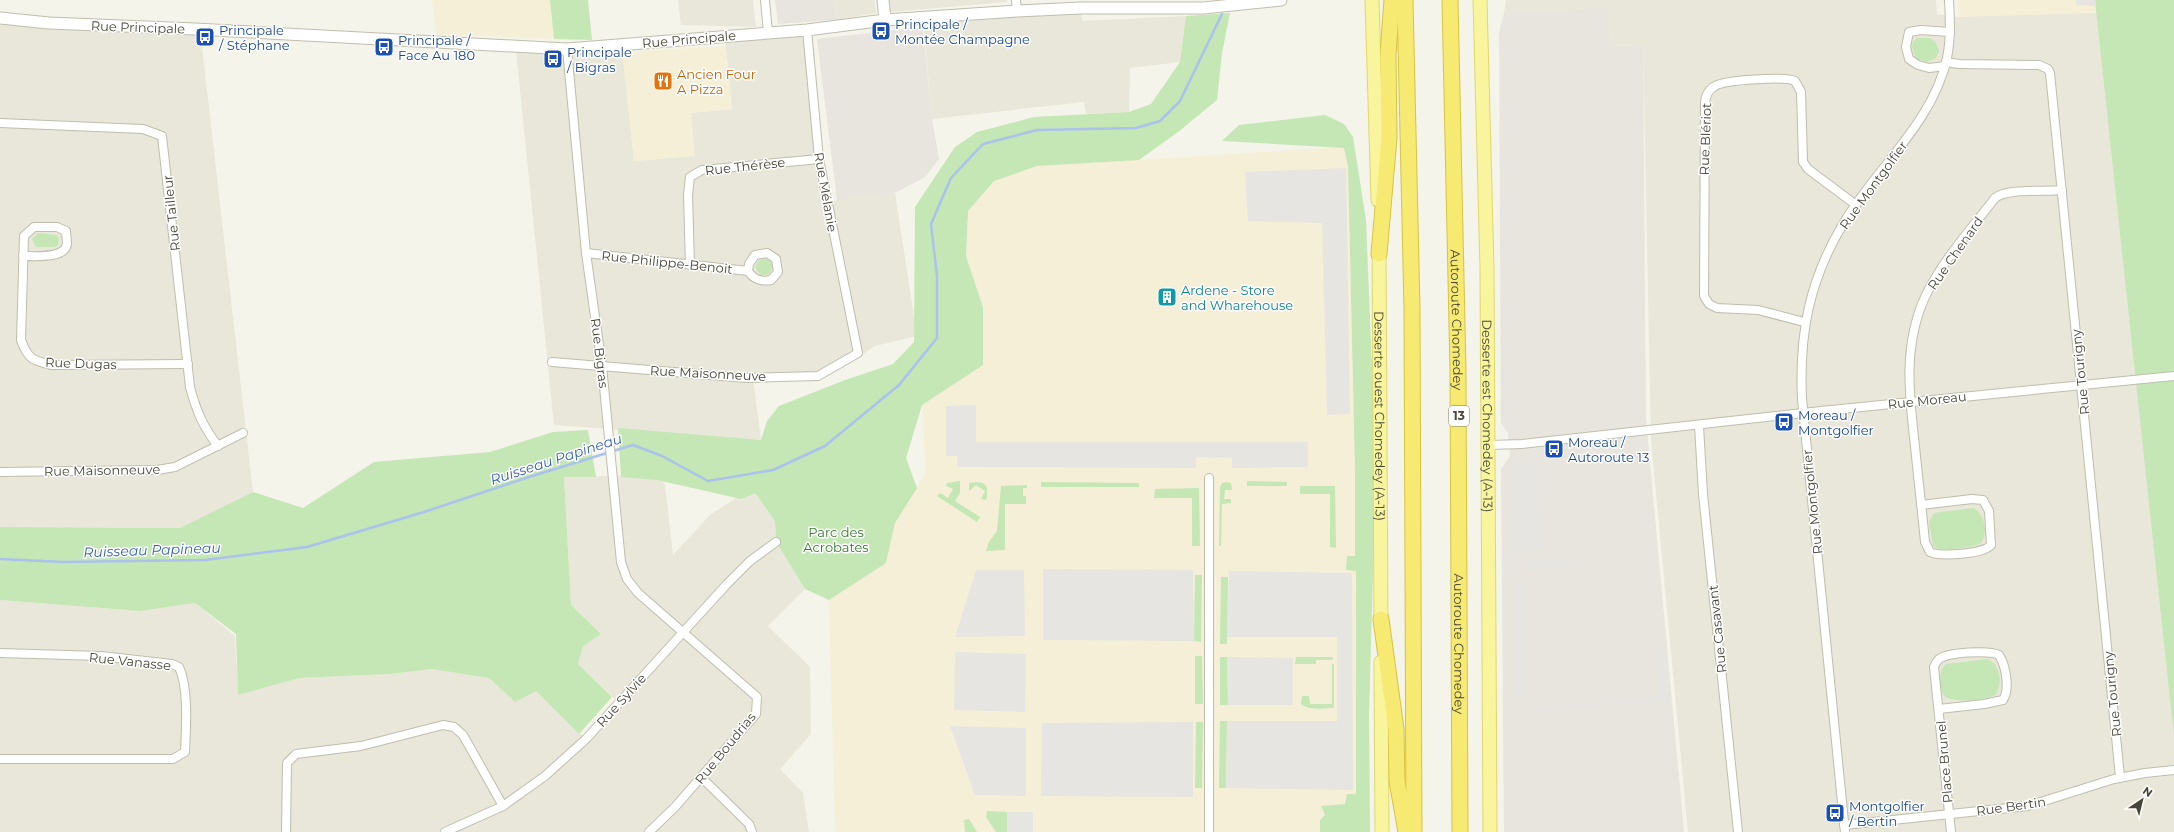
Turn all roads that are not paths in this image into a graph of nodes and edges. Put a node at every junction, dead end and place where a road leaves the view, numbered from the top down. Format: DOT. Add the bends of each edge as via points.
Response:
graph roads {
  1 [pos="765,0"];
  2 [pos="883,0"];
  3 [pos="1281,0"];
  4 [pos="1372,0"];
  5 [pos="1392,0"];
  6 [pos="1405,0"];
  7 [pos="1450,0"];
  8 [pos="1480,0"];
  9 [pos="1490,0"];
  10 [pos="1949,0"];
  11 [pos="1016,5"];
  12 [pos="0,18"];
  13 [pos="885,20"];
  14 [pos="807,30"];
  15 [pos="1950,32"];
  16 [pos="768,33"];
  17 [pos="567,49"];
  18 [pos="1945,64"];
  19 [pos="1482,71"];
  20 [pos="0,123"];
  21 [pos="819,159"];
  22 [pos="2062,190"];
  23 [pos="1856,205"];
  24 [pos="586,253"];
  25 [pos="1379,254"];
  26 [pos="23,256"];
  27 [pos="690,265"];
  28 [pos="748,271"];
  29 [pos="1804,322"];
  30 [pos="858,353"];
  31 [pos="552,362"];
  32 [pos="188,364"];
  33 [pos="602,366"];
  34 [pos="2174,376"];
  35 [pos="2081,386"];
  36 [pos="1910,402"];
  37 [pos="1803,413"];
  38 [pos="1699,426"];
  39 [pos="243,433"];
  40 [pos="1489,445"];
  41 [pos="218,446"];
  42 [pos="0,472"];
  43 [pos="1209,478"];
  44 [pos="1921,505"];
  45 [pos="776,542"];
  46 [pos="1381,619"];
  47 [pos="684,631"];
  48 [pos="0,653"];
  49 [pos="1939,709"];
  50 [pos="0,759"];
  51 [pos="2174,770"];
  52 [pos="701,777"];
  53 [pos="2120,777"];
  54 [pos="503,806"];
  55 [pos="1949,814"];
  56 [pos="1844,829"];
  57 [pos="286,832"];
  58 [pos="445,832"];
  59 [pos="650,832"];
  60 [pos="752,832"];
  61 [pos="1210,832"];
  62 [pos="1382,832"];
  63 [pos="1406,832"];
  64 [pos="1414,832"];
  65 [pos="1460,832"];
  66 [pos="1490,832"];
  67 [pos="1738,832"];
  68 [pos="1951,832"];
  1 -- 16 [label="street"];
  2 -- 13 [label="street"];
  3 -- 11 [label="street, Rue Principale" via="1203,8"];
  4 -- 25 [label="main road, Desserte ouest Chomedey (A-13)"];
  5 -- 25 [label="highway" via="1388,54 1389,138"];
  6 -- 64 [label="highway" via="1412,317"];
  7 -- 65 [label="highway, Autoroute Chomedey / 13" via="1458,328"];
  8 -- 19 [label="main road, Desserte est Chomedey (A-13)"];
  9 -- 19 [label="main road"];
  10 -- 15 [label="street, Rue Montgolfier"];
  11 -- 13 [label="street, Rue Principale"];
  12 -- 17 [label="street, Rue Principale" via="49,23"];
  13 -- 14 [label="street, Rue Principale"];
  14 -- 16 [label="street, Rue Principale"];
  14 -- 21 [label="street, Rue Mélanie"];
  15 -- 18 [label="street, Rue Montgolfier"];
  15 -- 18 [label="street" via="1916,30 1909,32 1907,36 1907,55 1912,62 1929,68"];
  16 -- 17 [label="street, Rue Principale"];
  17 -- 24 [label="street, Rue Bigras"];
  18 -- 22 [label="street, Rue Tourigny" via="2040,65 2049,70"];
  18 -- 23 [label="street, Rue Montgolfier" via="1934,94 1918,121"];
  19 -- 40 [label="main road, Desserte est Chomedey (A-13)"];
  20 -- 32 [label="street, Rue Tailleur" via="143,129 162,136"];
  21 -- 27 [label="street, Rue Thérèse" via="702,170 690,177"];
  21 -- 30 [label="street, Rue Mélanie"];
  22 -- 35 [label="street, Rue Tourigny"];
  22 -- 36 [label="street, Rue Chenard" via="1998,196 1944,265 1925,298 1913,332 1908,370"];
  23 -- 29 [label="street, Rue Montgolfier" via="1826,259"];
  23 -- 29 [label="street, Rue Blériot" via="1808,169 1803,162 1801,92 1795,81 1781,79 1727,83 1716,86 1709,92 1705,104 1704,296 1709,304 1717,308 1758,310"];
  24 -- 27 [label="street, Rue Philippe-Benoit"];
  24 -- 33 [label="street, Rue Bigras"];
  25 -- 46 [label="main road, Desserte ouest Chomedey (A-13)"];
  26 -- 26 [label="street, Rue Dugas" via="59,254 65,250 67,244 66,231 57,227 34,227 24,236"];
  26 -- 32 [label="street, Rue Dugas" via="21,340 32,360 51,365"];
  27 -- 28 [label="street, Rue Philippe-Benoit"];
  29 -- 37 [label="street, Rue Montgolfier" via="1801,363"];
  30 -- 33 [label="street, Rue Maisonneuve" via="818,376 747,378"];
  31 -- 33 [label="street, Rue Maisonneuve"];
  32 -- 41 [label="street, Rue Tailleur" via="190,387 199,417"];
  33 -- 47 [label="street, Rue Bigras" via="621,562 627,579 638,593"];
  34 -- 35 [label="street, Rue Moreau"];
  35 -- 36 [label="street, Rue Moreau"];
  35 -- 53 [label="street, Rue Tourigny"];
  36 -- 37 [label="street, Rue Moreau"];
  36 -- 44 [label="street, Rue Chenard"];
  37 -- 38 [label="street, Rue Moreau"];
  37 -- 56 [label="street, Rue Montgolfier"];
  38 -- 40 [label="street, Rue Moreau"];
  38 -- 67 [label="street, Rue Casavant" via="1703,494"];
  39 -- 41 [label="street, Rue Maisonneuve"];
  40 -- 66 [label="main road, Desserte est Chomedey (A-13)"];
  41 -- 42 [label="street, Rue Maisonneuve" via="175,466 157,470"];
  43 -- 61 [label="street"];
  44 -- 44 [label="street, Rue Chenard" via="1925,542 1930,552 1938,555 1979,551 1988,549 1991,545 1989,511 1983,500"];
  45 -- 47 [label="street, Rue Sylvie" via="745,565"];
  46 -- 62 [label="main road, Desserte ouest Chomedey (A-13)"];
  46 -- 63 [label="highway" via="1396,729 1398,781"];
  47 -- 52 [label="street, Rue Boudrias" via="757,697 756,714"];
  47 -- 54 [label="street, Rue Sylvie" via="586,739 545,776"];
  48 -- 50 [label="street, Rue Vanasse" via="101,656 172,664 179,667 183,677 186,732 185,752 173,759"];
  49 -- 49 [label="street, Place Brunel" via="2003,700 2006,695 2006,684 2003,663 1999,655 1989,652 1949,655 1938,659 1934,672"];
  49 -- 55 [label="street, Place Brunel"];
  51 -- 53 [label="street, Rue Bertin"];
  52 -- 59 [label="street, Rue Boudrias"];
  52 -- 60 [label="street" via="749,824"];
  53 -- 55 [label="street, Rue Bertin" via="2028,806"];
  54 -- 57 [label="street" via="463,736 454,727 443,725 361,746 296,754 287,762"];
  54 -- 58 [label="street, Rue Sylvie"];
  55 -- 56 [label="street, Rue Bertin"];
  55 -- 68 [label="street, Place Brunel"];
}
